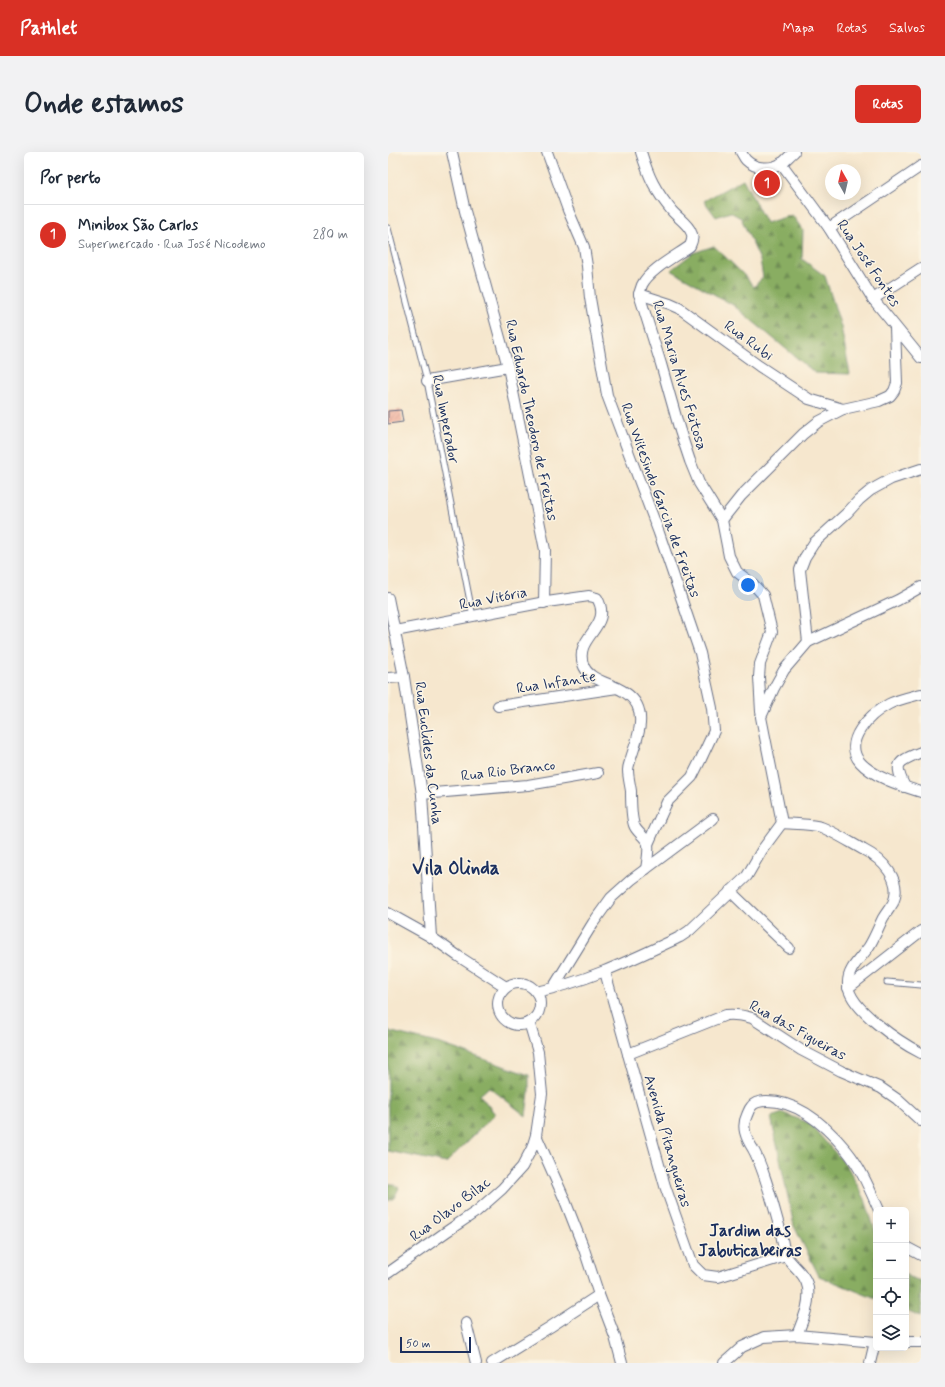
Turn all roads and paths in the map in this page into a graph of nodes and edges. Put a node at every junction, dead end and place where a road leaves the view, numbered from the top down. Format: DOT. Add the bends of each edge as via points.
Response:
graph roads {
  1 [pos="452,152"];
  2 [pos="547,152"];
  3 [pos="641,152"];
  4 [pos="741,152"];
  5 [pos="794,152"];
  6 [pos="781,163"];
  7 [pos="921,166"];
  8 [pos="388,228"];
  9 [pos="828,228"];
  10 [pos="921,268"];
  11 [pos="639,294"];
  12 [pos="873,299"];
  13 [pos="895,327"];
  14 [pos="921,358"];
  15 [pos="508,367"];
  16 [pos="427,381"];
  17 [pos="843,409"];
  18 [pos="921,469"];
  19 [pos="722,520"];
  20 [pos="921,587"];
  21 [pos="388,598"];
  22 [pos="544,603"];
  23 [pos="473,617"];
  24 [pos="394,632"];
  25 [pos="808,642"];
  26 [pos="404,677"];
  27 [pos="388,678"];
  28 [pos="618,688"];
  29 [pos="921,694"];
  30 [pos="498,706"];
  31 [pos="761,717"];
  32 [pos="921,752"];
  33 [pos="598,773"];
  34 [pos="905,787"];
  35 [pos="921,792"];
  36 [pos="422,794"];
  37 [pos="714,819"];
  38 [pos="782,823"];
  39 [pos="648,844"];
  40 [pos="646,869"];
  41 [pos="730,891"];
  42 [pos="388,912"];
  43 [pos="921,931"];
  44 [pos="431,937"];
  45 [pos="789,948"];
  46 [pos="605,972"];
  47 [pos="888,982"];
  48 [pos="921,985"];
  49 [pos="506,987"];
  50 [pos="554,988"];
  51 [pos="848,988"];
  52 [pos="536,992"];
  53 [pos="529,1022"];
  54 [pos="921,1053"];
  55 [pos="628,1054"];
  56 [pos="921,1121"];
  57 [pos="536,1134"];
  58 [pos="878,1207"];
  59 [pos="909,1248"];
  60 [pos="920,1254"];
  61 [pos="786,1256"];
  62 [pos="388,1273"];
  63 [pos="599,1295"];
  64 [pos="466,1323"];
  65 [pos="797,1334"];
  66 [pos="873,1342"];
  67 [pos="909,1342"];
  68 [pos="921,1342"];
  69 [pos="873,1350"];
  70 [pos="476,1363"];
  71 [pos="492,1363"];
  72 [pos="622,1363"];
  73 [pos="724,1363"];
  74 [pos="870,1363"];
  1 -- 15 [label="street, Rua Eduardo Theodoro de Freitas" via="464,211"];
  2 -- 39 [label="street, Rua Witesindo Garcia de Freitas" via="584,247 607,395 659,533 700,653 712,708 714,731 701,759 692,777 667,802"];
  3 -- 11 [label="street, Rua Maria Alves Feitosa" via="647,173 658,193 689,228 693,241 690,246 657,269 643,284"];
  4 -- 6 [label="street" via="754,166 770,167"];
  5 -- 6 [label="street"];
  6 -- 9 [label="street, Rua José Fontes"];
  7 -- 9 [label="street"];
  8 -- 16 [label="lane, Rua Imperador"];
  9 -- 12 [label="street, Rua José Fontes"];
  10 -- 12 [label="street"];
  11 -- 17 [label="street, Rua Rubi" via="680,308 809,399"];
  11 -- 19 [label="street, Rua Maria Alves Feitosa" via="690,460 699,483"];
  12 -- 13 [label="street, Rua José Fontes"];
  13 -- 14 [label="street, Rua José Fontes"];
  13 -- 17 [label="street" via="897,383 894,391 879,401"];
  15 -- 16 [label="street"];
  15 -- 22 [label="street, Rua Eduardo Theodoro de Freitas" via="545,550"];
  16 -- 23 [label="lane, Rua Imperador"];
  17 -- 19 [label="street" via="818,422 803,434 741,496"];
  18 -- 25 [label="street" via="891,479 871,490 814,543 800,570"];
  19 -- 31 [label="street" via="729,556 737,572 763,595 772,632 760,664"];
  20 -- 25 [label="street"];
  21 -- 24 [label="street, Rua Euclides da Cunha"];
  22 -- 23 [label="street, Rua Vitória"];
  22 -- 28 [label="street, Rua Vitória" via="589,596 597,598 601,615 599,623 587,638 582,651 582,661 584,669 593,678"];
  23 -- 24 [label="street, Rua Vitória"];
  24 -- 26 [label="street, Rua Euclides da Cunha"];
  25 -- 31 [label="street" via="784,670"];
  26 -- 27 [label="street"];
  26 -- 36 [label="street, Rua Euclides da Cunha"];
  28 -- 30 [label="street, Rua Infante"];
  28 -- 39 [label="street" via="630,695 639,711 640,723 628,769 634,825"];
  29 -- 34 [label="street" via="890,703 869,718 856,737 854,746 855,756 873,773"];
  31 -- 38 [label="street"];
  32 -- 34 [label="street" via="899,764 900,777"];
  33 -- 36 [label="street, Rua Rio Branco" via="528,785"];
  34 -- 35 [label="street"];
  36 -- 44 [label="street, Rua Euclides da Cunha"];
  37 -- 40 [label="street"];
  38 -- 41 [label="street" via="747,876"];
  38 -- 51 [label="street" via="820,826 874,854 896,883 893,902 869,946 852,969"];
  39 -- 40 [label="street, Rua Witesindo Garcia de Freitas"];
  40 -- 50 [label="street" via="611,898"];
  41 -- 45 [label="street"];
  41 -- 46 [label="street" via="680,937"];
  42 -- 44 [label="street"];
  43 -- 51 [label="street"];
  44 -- 49 [label="street"];
  46 -- 50 [label="street"];
  46 -- 55 [label="street, Avenida Pitangueiras"];
  47 -- 48 [label="lane"];
  49 -- 52 [label="street" via="512,984 525,984"];
  49 -- 53 [label="street" via="498,998 499,1012 503,1018 515,1025"];
  50 -- 52 [label="street"];
  51 -- 54 [label="street" via="855,1002 868,1015 892,1036"];
  52 -- 53 [label="street" via="540,1005 535,1018"];
  53 -- 57 [label="street, Rua Olavo Bilac" via="538,1052 542,1094"];
  55 -- 56 [label="street, Rua das Figueiras" via="726,1015 743,1015 827,1064 881,1088"];
  55 -- 61 [label="street, Avenida Pitangueiras" via="665,1186 693,1265 703,1275 718,1277"];
  57 -- 62 [label="street, Rua Olavo Bilac" via="522,1167 502,1189 477,1211"];
  57 -- 63 [label="street" via="584,1249"];
  58 -- 61 [label="street" via="848,1152 826,1128 807,1114 783,1103 762,1101 752,1106 744,1122 744,1132 759,1161"];
  59 -- 60 [label="street"];
  61 -- 65 [label="street" via="808,1286 807,1310"];
  63 -- 71 [label="street"];
  63 -- 72 [label="street"];
  64 -- 70 [label="street"];
  65 -- 66 [label="street"];
  65 -- 73 [label="street" via="756,1340 742,1347"];
  67 -- 68 [label="street"];
  69 -- 74 [label="street"];
}
